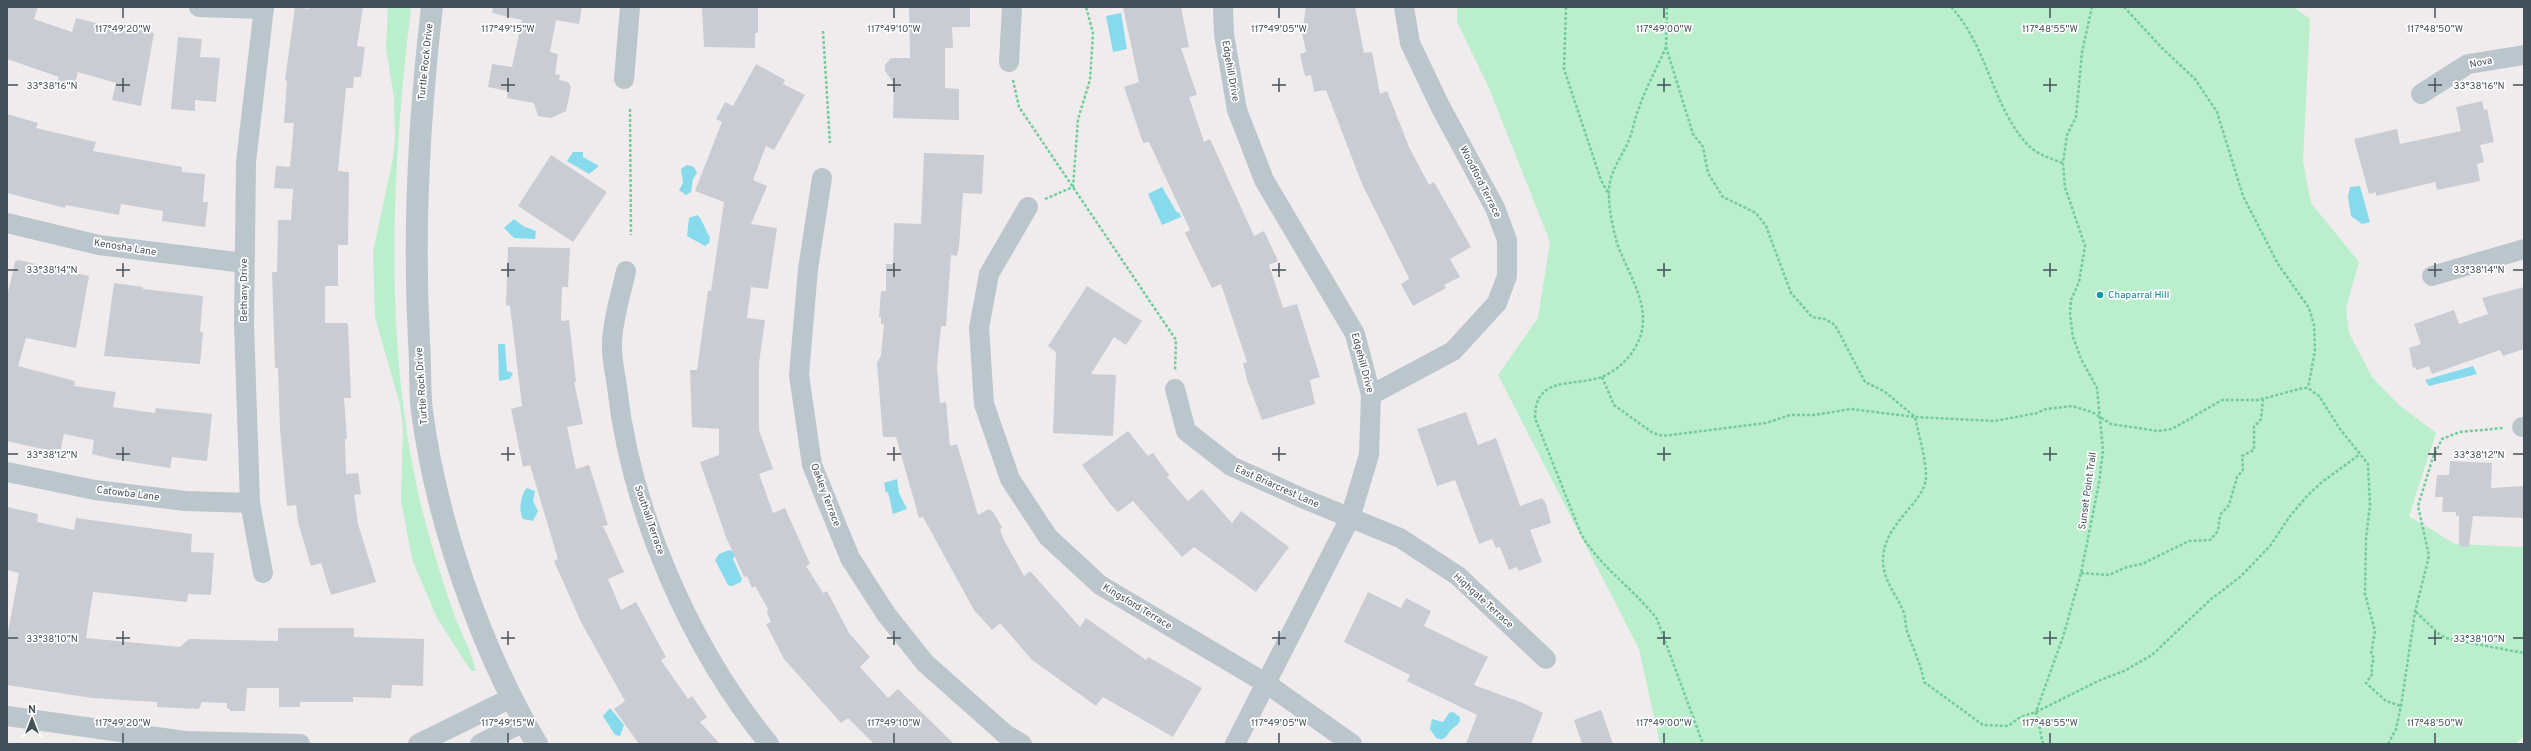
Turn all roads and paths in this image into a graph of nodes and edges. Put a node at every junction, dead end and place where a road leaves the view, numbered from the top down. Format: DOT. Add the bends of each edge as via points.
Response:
graph roads {
  1 [pos="199,7"];
  2 [pos="432,7"];
  3 [pos="630,7"];
  4 [pos="1012,7"];
  5 [pos="1086,7"];
  6 [pos="1223,7"];
  7 [pos="1404,7"];
  8 [pos="1566,7"];
  9 [pos="1667,7"];
  10 [pos="1951,7"];
  11 [pos="2092,7"];
  12 [pos="2124,7"];
  13 [pos="264,8"];
  14 [pos="823,31"];
  15 [pos="1666,47"];
  16 [pos="2524,55"];
  17 [pos="1009,62"];
  18 [pos="624,79"];
  19 [pos="2421,94"];
  20 [pos="630,109"];
  21 [pos="830,143"];
  22 [pos="2063,163"];
  23 [pos="822,178"];
  24 [pos="1073,187"];
  25 [pos="1609,195"];
  26 [pos="1028,207"];
  27 [pos="7,224"];
  28 [pos="631,235"];
  29 [pos="2524,249"];
  30 [pos="244,263"];
  31 [pos="626,270"];
  32 [pos="2432,276"];
  33 [pos="1602,377"];
  34 [pos="2308,388"];
  35 [pos="1175,389"];
  36 [pos="1371,395"];
  37 [pos="2263,399"];
  38 [pos="2101,416"];
  39 [pos="1915,418"];
  40 [pos="2523,427"];
  41 [pos="2359,455"];
  42 [pos="7,472"];
  43 [pos="250,503"];
  44 [pos="1350,518"];
  45 [pos="263,573"];
  46 [pos="2081,573"];
  47 [pos="2416,612"];
  48 [pos="2524,653"];
  49 [pos="1546,659"];
  50 [pos="1267,684"];
  51 [pos="511,698"];
  52 [pos="2401,706"];
  53 [pos="2036,712"];
  54 [pos="7,716"];
  55 [pos="524,722"];
  56 [pos="184,742"];
  57 [pos="300,744"];
  58 [pos="418,744"];
  59 [pos="480,744"];
  60 [pos="537,744"];
  61 [pos="769,744"];
  62 [pos="1022,744"];
  63 [pos="1235,744"];
  64 [pos="1352,744"];
  65 [pos="1702,744"];
  66 [pos="2043,744"];
  67 [pos="2388,744"];
  1 -- 13 [label="street"];
  2 -- 51 [label="street, Turtle Rock Drive" via="420,112 417,177 417,295 422,409 433,474 446,526 492,655"];
  3 -- 18 [label="street"];
  4 -- 17 [label="street"];
  5 -- 24 [label="path" via="1093,33 1090,80 1078,119"];
  6 -- 36 [label="street, Edgehill Drive" via="1224,34 1237,110 1264,180 1355,334"];
  7 -- 36 [label="street, Woodford Terrace" via="1410,43 1440,106 1495,208 1507,240 1507,276 1498,303 1453,351"];
  8 -- 25 [label="path" via="1564,70 1601,180"];
  9 -- 15 [label="path"];
  10 -- 22 [label="path" via="1971,34 2015,130 2031,148"];
  11 -- 22 [label="path, Sunset Point Trail" via="2083,46 2076,117 2068,136"];
  12 -- 34 [label="path" via="2195,79 2217,112 2243,196 2278,264 2310,308 2315,350"];
  13 -- 30 [label="street, Bethany Drive" via="246,162"];
  14 -- 21 [label="path"];
  15 -- 25 [label="path" via="1638,111 1629,140 1612,172"];
  15 -- 39 [label="path" via="1693,134 1703,147 1708,173 1723,196 1756,214 1766,226 1791,293 1812,317 1825,319 1835,325 1865,382 1884,391"];
  16 -- 19 [label="street, Nova" via="2468,64"];
  17 -- 24 [label="path" via="1019,107"];
  20 -- 28 [label="path"];
  22 -- 38 [label="path, Sunset Point Trail" via="2065,187 2085,246 2079,282 2071,300 2073,336 2081,359 2097,388"];
  23 -- 62 [label="street, Oakley Terrace" via="808,269 799,375 812,465 850,558 886,614 925,663 1006,734"];
  24 -- 26 [label="path"];
  24 -- 35 [label="path" via="1176,340"];
  25 -- 33 [label="path" via="1617,243 1637,289 1643,321 1636,346 1625,361"];
  26 -- 50 [label="street, Kingsford Terrace" via="989,274 978,328 984,404 1010,479 1048,537 1100,585"];
  27 -- 30 [label="street, Kenosha Lane" via="99,245"];
  29 -- 32 [label="street"];
  30 -- 43 [label="street, Bethany Drive"];
  31 -- 61 [label="street, Southall Terrace" via="612,342 621,420 638,486 659,550 688,618 724,679"];
  33 -- 39 [label="path" via="1614,405 1653,433 1663,436 1766,423 1790,415 1851,409"];
  33 -- 65 [label="path" via="1547,389 1539,398 1535,418 1581,534 1589,548 1657,619"];
  34 -- 37 [label="path"];
  34 -- 41 [label="path" via="2326,405"];
  35 -- 44 [label="street, East Briarcrest Lane" via="1186,431 1231,466"];
  36 -- 44 [label="street, Edgehill Drive" via="1369,455"];
  37 -- 38 [label="path" via="2222,400 2172,429 2158,431 2111,424"];
  37 -- 46 [label="path" via="2261,419 2254,427 2254,450 2242,456 2243,470 2237,476 2229,505 2220,515 2218,531 2210,540 2189,541 2142,564 2109,575"];
  38 -- 39 [label="path" via="2072,406 2059,406 1995,421"];
  38 -- 46 [label="path, Sunset Point Trail" via="2103,450 2099,483"];
  39 -- 53 [label="path" via="1926,478 1921,493 1892,529 1883,562 1889,587 1904,614 1907,631 1921,662 1924,682 1983,725 2008,726 2020,717"];
  40 -- 47 [label="path" via="2460,432 2442,439 2433,457 2418,506 2429,556"];
  41 -- 52 [label="path" via="2368,464 2370,505 2366,538 2365,594 2375,632 2370,654 2374,658 2371,669 2373,673 2366,683 2386,701"];
  41 -- 53 [label="path" via="2313,491 2290,516 2270,546 2240,577 2210,600 2152,655 2124,671"];
  42 -- 43 [label="street, Catowba Lane" via="95,490 185,501"];
  43 -- 45 [label="street, Bethany Drive"];
  44 -- 49 [label="street, Highgate Terrace" via="1400,538 1458,576"];
  44 -- 50 [label="street, Edgehill Drive"];
  46 -- 53 [label="path, Sunset Point Trail" via="2063,638"];
  47 -- 48 [label="path" via="2436,631 2449,639"];
  47 -- 52 [label="path"];
  50 -- 63 [label="street, Edgehill Drive"];
  50 -- 64 [label="street, Kingsford Terrace"];
  51 -- 55 [label="street, Turtle Rock Drive"];
  51 -- 58 [label="street"];
  52 -- 67 [label="path" via="2396,729"];
  53 -- 66 [label="path"];
  54 -- 56 [label="street"];
  55 -- 59 [label="street"];
  55 -- 60 [label="street, Turtle Rock Drive"];
  56 -- 57 [label="street"];
}
